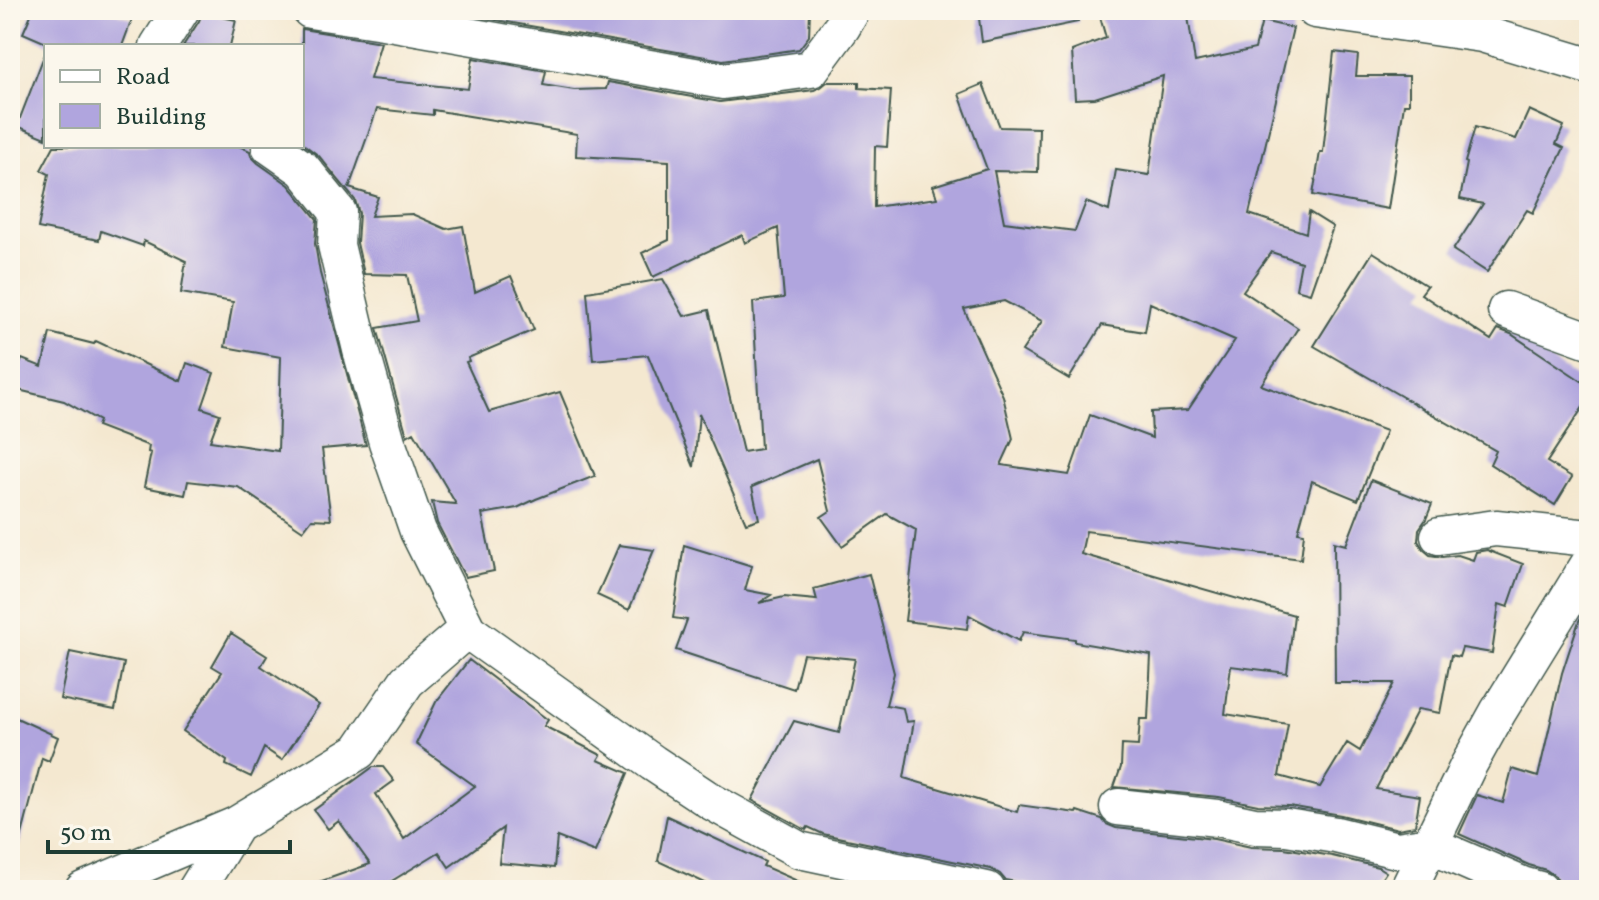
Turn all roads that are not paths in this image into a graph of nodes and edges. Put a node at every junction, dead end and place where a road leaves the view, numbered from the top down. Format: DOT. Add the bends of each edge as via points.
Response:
graph roads {
  1 [pos="181,10"];
  2 [pos="310,10"];
  3 [pos="852,10"];
  4 [pos="1315,10"];
  5 [pos="159,44"];
  6 [pos="1589,66"];
  7 [pos="273,148"];
  8 [pos="1506,310"];
  9 [pos="1589,340"];
  10 [pos="1439,536"];
  11 [pos="1589,538"];
  12 [pos="1589,564"];
  13 [pos="468,631"];
  14 [pos="1118,807"];
  15 [pos="236,825"];
  16 [pos="1430,845"];
  17 [pos="83,890"];
  18 [pos="196,890"];
  19 [pos="987,890"];
  20 [pos="1408,890"];
  21 [pos="1540,890"];
  1 -- 5 [label="street"];
  2 -- 3 [label="street" via="723,81 811,69"];
  4 -- 6 [label="street" via="1482,34"];
  7 -- 13 [label="street" via="303,169 338,212 336,245 387,442 418,531"];
  8 -- 9 [label="street"];
  10 -- 11 [label="street" via="1496,528"];
  12 -- 16 [label="street" via="1498,712"];
  13 -- 15 [label="street" via="407,681 359,751"];
  13 -- 19 [label="street" via="653,763 799,850"];
  14 -- 16 [label="street" via="1286,827 1397,850"];
  15 -- 17 [label="street"];
  15 -- 18 [label="street"];
  16 -- 20 [label="street"];
  16 -- 21 [label="street"];
}
